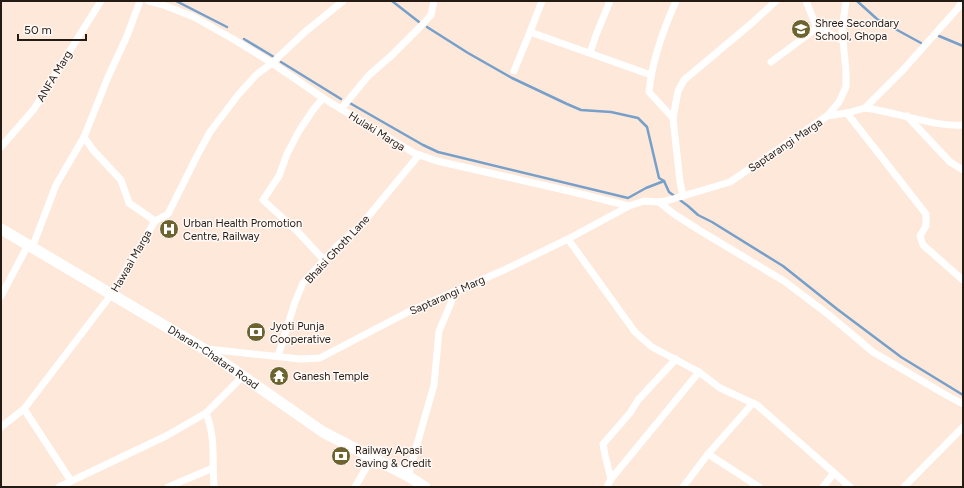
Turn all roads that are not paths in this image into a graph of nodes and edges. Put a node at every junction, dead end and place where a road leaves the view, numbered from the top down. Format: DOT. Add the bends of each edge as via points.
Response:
graph roads {
  1 [pos="101,1"];
  2 [pos="140,1"];
  3 [pos="148,1"];
  4 [pos="343,1"];
  5 [pos="434,1"];
  6 [pos="542,1"];
  7 [pos="610,1"];
  8 [pos="676,1"];
  9 [pos="776,1"];
  10 [pos="806,1"];
  11 [pos="846,1"];
  12 [pos="962,1"];
  13 [pos="816,26"];
  14 [pos="530,32"];
  15 [pos="842,40"];
  16 [pos="590,53"];
  17 [pos="771,62"];
  18 [pos="272,63"];
  19 [pos="514,71"];
  20 [pos="651,75"];
  21 [pos="323,98"];
  22 [pos="866,108"];
  23 [pos="341,109"];
  24 [pos="847,113"];
  25 [pos="827,116"];
  26 [pos="907,116"];
  27 [pos="673,118"];
  28 [pos="963,125"];
  29 [pos="84,137"];
  30 [pos="1,147"];
  31 [pos="419,155"];
  32 [pos="963,170"];
  33 [pos="681,197"];
  34 [pos="663,202"];
  35 [pos="629,206"];
  36 [pos="155,221"];
  37 [pos="1,229"];
  38 [pos="568,239"];
  39 [pos="30,246"];
  40 [pos="324,260"];
  41 [pos="962,276"];
  42 [pos="456,290"];
  43 [pos="111,295"];
  44 [pos="1,296"];
  45 [pos="204,349"];
  46 [pos="278,356"];
  47 [pos="676,360"];
  48 [pos="699,372"];
  49 [pos="243,376"];
  50 [pos="753,403"];
  51 [pos="963,404"];
  52 [pos="24,409"];
  53 [pos="206,413"];
  54 [pos="1,427"];
  55 [pos="963,427"];
  56 [pos="708,454"];
  57 [pos="372,458"];
  58 [pos="213,468"];
  59 [pos="834,473"];
  60 [pos="408,476"];
  61 [pos="611,479"];
  62 [pos="71,481"];
  63 [pos="60,487"];
  64 [pos="168,487"];
  65 [pos="214,487"];
  66 [pos="355,487"];
  67 [pos="425,487"];
  68 [pos="607,487"];
  69 [pos="683,487"];
  70 [pos="759,487"];
  71 [pos="823,487"];
  72 [pos="850,487"];
  73 [pos="904,487"];
  1 -- 30 [label="street, ANFA Marg" via="34,109"];
  2 -- 29 [label="street"];
  3 -- 18 [label="street, Hulaki Marga" via="194,17"];
  4 -- 18 [label="street, Hawaai Marga"];
  5 -- 23 [label="street" via="431,15 369,75"];
  6 -- 14 [label="street"];
  7 -- 16 [label="street"];
  8 -- 20 [label="street" via="665,26"];
  9 -- 27 [label="street" via="684,80 678,91"];
  10 -- 13 [label="street"];
  11 -- 15 [label="street"];
  12 -- 22 [label="street" via="903,70"];
  13 -- 15 [label="street"];
  13 -- 17 [label="street"];
  14 -- 16 [label="street"];
  14 -- 19 [label="street"];
  15 -- 25 [label="street" via="846,87 839,102"];
  16 -- 20 [label="street"];
  18 -- 21 [label="street, Hulaki Marga"];
  18 -- 36 [label="street, Hawaai Marga" via="256,75 238,95 210,132 168,214"];
  20 -- 27 [label="street" via="649,92"];
  21 -- 23 [label="street, Hulaki Marga"];
  21 -- 40 [label="street" via="299,131 278,176 263,200"];
  22 -- 24 [label="street, Saptarangi Marga"];
  22 -- 26 [label="street"];
  23 -- 31 [label="street, Hulaki Marga"];
  24 -- 25 [label="street, Saptarangi Marga"];
  24 -- 41 [label="street" via="926,214 926,226 920,236 923,245 946,266"];
  25 -- 33 [label="street, Saptarangi Marga" via="730,182"];
  26 -- 28 [label="street"];
  26 -- 32 [label="street" via="950,162"];
  27 -- 33 [label="street"];
  29 -- 36 [label="street" via="121,180 129,203"];
  29 -- 39 [label="street" via="56,185"];
  31 -- 35 [label="street, Hulaki Marga"];
  31 -- 40 [label="street, Bhaisi Ghoth Lane" via="361,225"];
  33 -- 34 [label="street, Saptarangi Marg"];
  34 -- 35 [label="street, Saptarangi Marg" via="644,201"];
  34 -- 51 [label="street" via="674,214 784,281 873,352"];
  35 -- 38 [label="street, Saptarangi Marg"];
  36 -- 43 [label="street, Hawaai Marga"];
  37 -- 39 [label="main road, Dharan-Chatara Road"];
  38 -- 42 [label="street, Saptarangi Marg"];
  38 -- 47 [label="street" via="634,332 652,347"];
  39 -- 43 [label="main road, Dharan-Chatara Road"];
  39 -- 44 [label="street"];
  40 -- 46 [label="street, Bhaisi Ghoth Lane" via="304,283 295,302"];
  42 -- 46 [label="street, Saptarangi Marg" via="320,358"];
  42 -- 60 [label="street" via="439,331 434,385"];
  43 -- 45 [label="main road, Dharan-Chatara Road"];
  43 -- 52 [label="street, Hawaai Marga"];
  45 -- 46 [label="street, Saptarangi Marg"];
  45 -- 49 [label="main road, Dharan-Chatara Road"];
  47 -- 48 [label="street"];
  47 -- 61 [label="street" via="638,400 630,414 604,444"];
  48 -- 50 [label="street" via="720,388"];
  48 -- 61 [label="street"];
  49 -- 53 [label="street"];
  49 -- 57 [label="main road, Dharan-Chatara Road" via="323,432"];
  50 -- 56 [label="street"];
  50 -- 59 [label="street"];
  52 -- 54 [label="street, Hawaai Marga"];
  52 -- 62 [label="street"];
  53 -- 58 [label="street" via="212,426"];
  53 -- 62 [label="street" via="166,436"];
  55 -- 73 [label="street"];
  56 -- 69 [label="street"];
  56 -- 70 [label="street"];
  57 -- 60 [label="main road, Dharan-Chatara Road"];
  57 -- 66 [label="street"];
  58 -- 64 [label="street"];
  58 -- 65 [label="street"];
  59 -- 71 [label="street"];
  59 -- 72 [label="street"];
  60 -- 67 [label="main road, Dharan-Chatara Road"];
  61 -- 68 [label="street"];
  62 -- 63 [label="street"];
}
